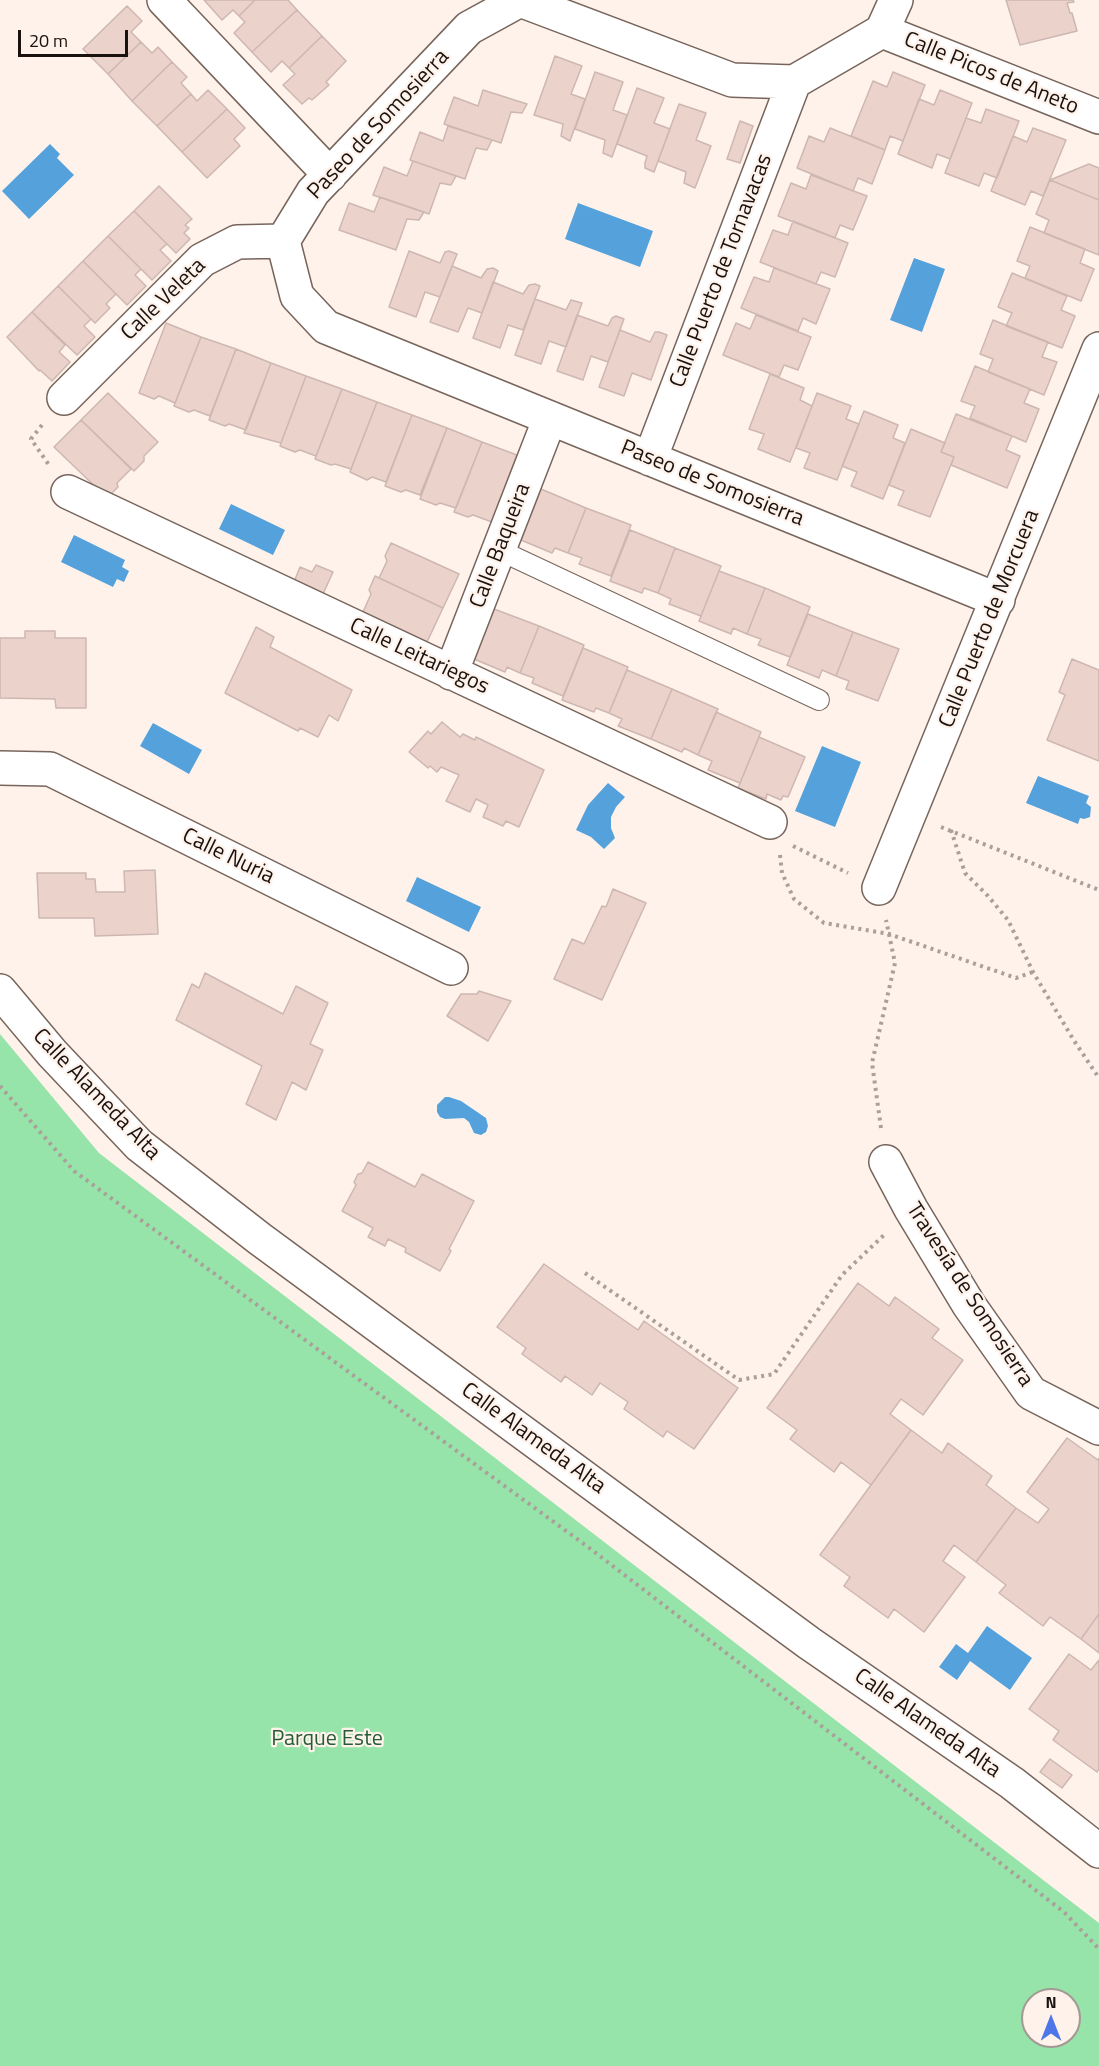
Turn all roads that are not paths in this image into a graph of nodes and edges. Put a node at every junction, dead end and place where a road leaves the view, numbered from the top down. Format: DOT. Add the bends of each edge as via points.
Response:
graph roads {
  1 [pos="164,0"];
  2 [pos="520,0"];
  3 [pos="896,0"];
  4 [pos="882,31"];
  5 [pos="794,82"];
  6 [pos="1099,117"];
  7 [pos="330,175"];
  8 [pos="284,241"];
  9 [pos="1099,349"];
  10 [pos="64,398"];
  11 [pos="550,418"];
  12 [pos="650,459"];
  13 [pos="68,492"];
  14 [pos="499,550"];
  15 [pos="998,600"];
  16 [pos="451,673"];
  17 [pos="819,700"];
  18 [pos="0,768"];
  19 [pos="775,836"];
  20 [pos="879,888"];
  21 [pos="451,968"];
  22 [pos="0,991"];
  23 [pos="886,1162"];
  24 [pos="1099,1428"];
  25 [pos="1099,1851"];
  1 -- 7 [label="street"];
  2 -- 5 [label="street, Paseo de Somosierra" via="732,80"];
  2 -- 7 [label="street, Paseo de Somosierra" via="469,28"];
  3 -- 4 [label="street"];
  4 -- 5 [label="street"];
  4 -- 6 [label="street, Calle Picos de Aneto"];
  5 -- 12 [label="street, Calle Puerto de Tornavacas"];
  7 -- 8 [label="street, Paseo de Somosierra" via="313,192"];
  8 -- 10 [label="street, Calle Veleta" via="237,242 202,260"];
  8 -- 11 [label="street, Paseo de Somosierra" via="297,296 326,327"];
  9 -- 15 [label="street, Calle Puerto de Morcuera"];
  11 -- 12 [label="street, Paseo de Somosierra"];
  11 -- 14 [label="street, Calle Baqueira"];
  12 -- 15 [label="street, Paseo de Somosierra"];
  13 -- 16 [label="street, Calle Leitariegos"];
  14 -- 16 [label="street, Calle Baqueira"];
  14 -- 17 [label="lane"];
  15 -- 20 [label="street, Calle Puerto de Morcuera"];
  16 -- 19 [label="street, Calle Leitariegos"];
  18 -- 21 [label="street, Calle Nuria" via="50,769"];
  22 -- 25 [label="street, Calle Alameda Alta" via="52,1053 148,1152 260,1239 800,1636 1012,1783"];
  23 -- 24 [label="street, Travesía de Somosierra" via="969,1305 1031,1393"];
}
